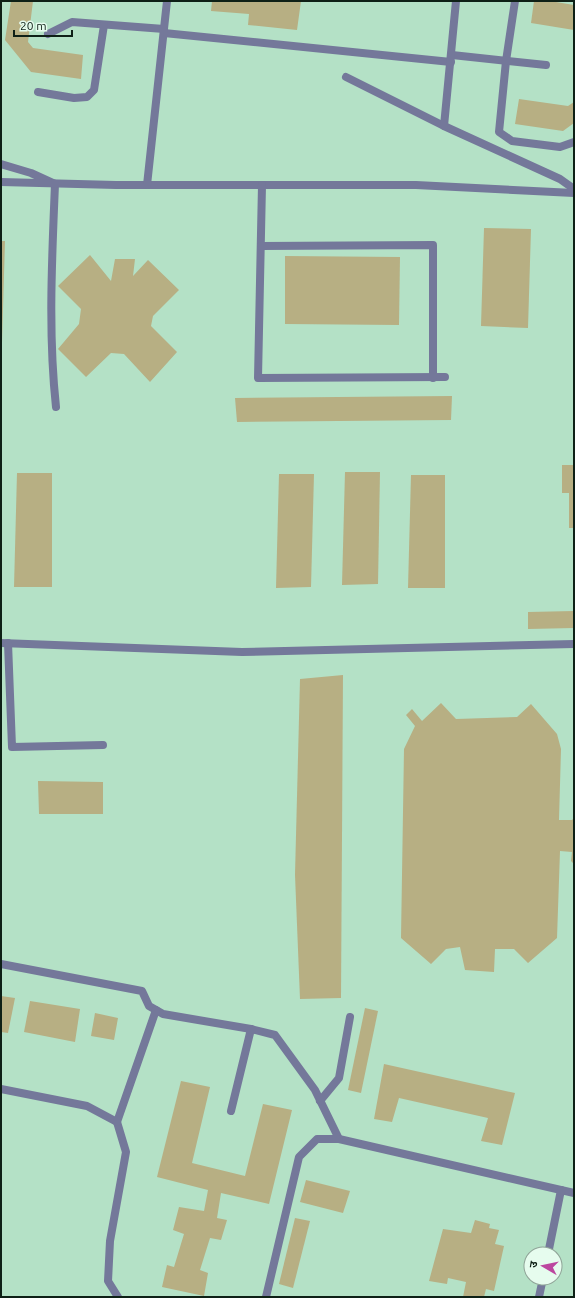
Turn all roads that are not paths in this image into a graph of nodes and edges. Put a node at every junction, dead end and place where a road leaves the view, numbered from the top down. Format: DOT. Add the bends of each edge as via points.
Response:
graph roads {
  1 [pos="167,1"];
  2 [pos="456,1"];
  3 [pos="515,1"];
  4 [pos="104,25"];
  5 [pos="164,31"];
  6 [pos="48,34"];
  7 [pos="451,59"];
  8 [pos="506,61"];
  9 [pos="546,65"];
  10 [pos="346,77"];
  11 [pos="38,92"];
  12 [pos="444,126"];
  13 [pos="574,142"];
  14 [pos="1,164"];
  15 [pos="1,182"];
  16 [pos="55,184"];
  17 [pos="262,184"];
  18 [pos="147,185"];
  19 [pos="574,189"];
  20 [pos="574,193"];
  21 [pos="261,246"];
  22 [pos="445,377"];
  23 [pos="433,378"];
  24 [pos="56,407"];
  25 [pos="5,643"];
  26 [pos="574,644"];
  27 [pos="103,745"];
  28 [pos="1,964"];
  29 [pos="156,1010"];
  30 [pos="350,1017"];
  31 [pos="251,1029"];
  32 [pos="1,1089"];
  33 [pos="320,1101"];
  34 [pos="231,1112"];
  35 [pos="117,1122"];
  36 [pos="339,1139"];
  37 [pos="561,1190"];
  38 [pos="574,1193"];
  39 [pos="550,1246"];
  40 [pos="541,1286"];
  41 [pos="118,1297"];
  42 [pos="266,1297"];
  43 [pos="539,1297"];
  1 -- 5 [label="street"];
  2 -- 7 [label="street"];
  3 -- 8 [label="street"];
  4 -- 5 [label="street"];
  4 -- 6 [label="street" via="72,22"];
  4 -- 11 [label="street" via="94,90 87,97 74,98"];
  5 -- 7 [label="street"];
  5 -- 18 [label="street"];
  7 -- 8 [label="street"];
  7 -- 12 [label="street"];
  8 -- 9 [label="street"];
  8 -- 13 [label="street" via="499,132 512,141 560,147"];
  10 -- 12 [label="street"];
  12 -- 19 [label="street" via="560,179"];
  14 -- 16 [label="street"];
  15 -- 16 [label="street"];
  16 -- 18 [label="street"];
  16 -- 24 [label="street" via="50,327"];
  17 -- 18 [label="street"];
  17 -- 20 [label="street" via="416,185"];
  17 -- 21 [label="street"];
  21 -- 23 [label="street" via="433,245"];
  21 -- 23 [label="street" via="258,378"];
  22 -- 23 [label="street"];
  25 -- 26 [label="street" via="242,652"];
  25 -- 27 [label="street" via="12,747"];
  28 -- 29 [label="street" via="142,991 149,1006"];
  29 -- 31 [label="street" via="163,1014"];
  29 -- 35 [label="street"];
  30 -- 33 [label="street" via="339,1078"];
  31 -- 33 [label="street" via="275,1035 315,1090"];
  31 -- 34 [label="street"];
  32 -- 35 [label="street" via="87,1106"];
  33 -- 36 [label="street"];
  35 -- 41 [label="street" via="126,1152 110,1241 108,1282"];
  36 -- 37 [label="street"];
  36 -- 42 [label="street" via="316,1139 299,1157"];
  37 -- 38 [label="street"];
  37 -- 39 [label="street"];
  40 -- 43 [label="street"];
}
